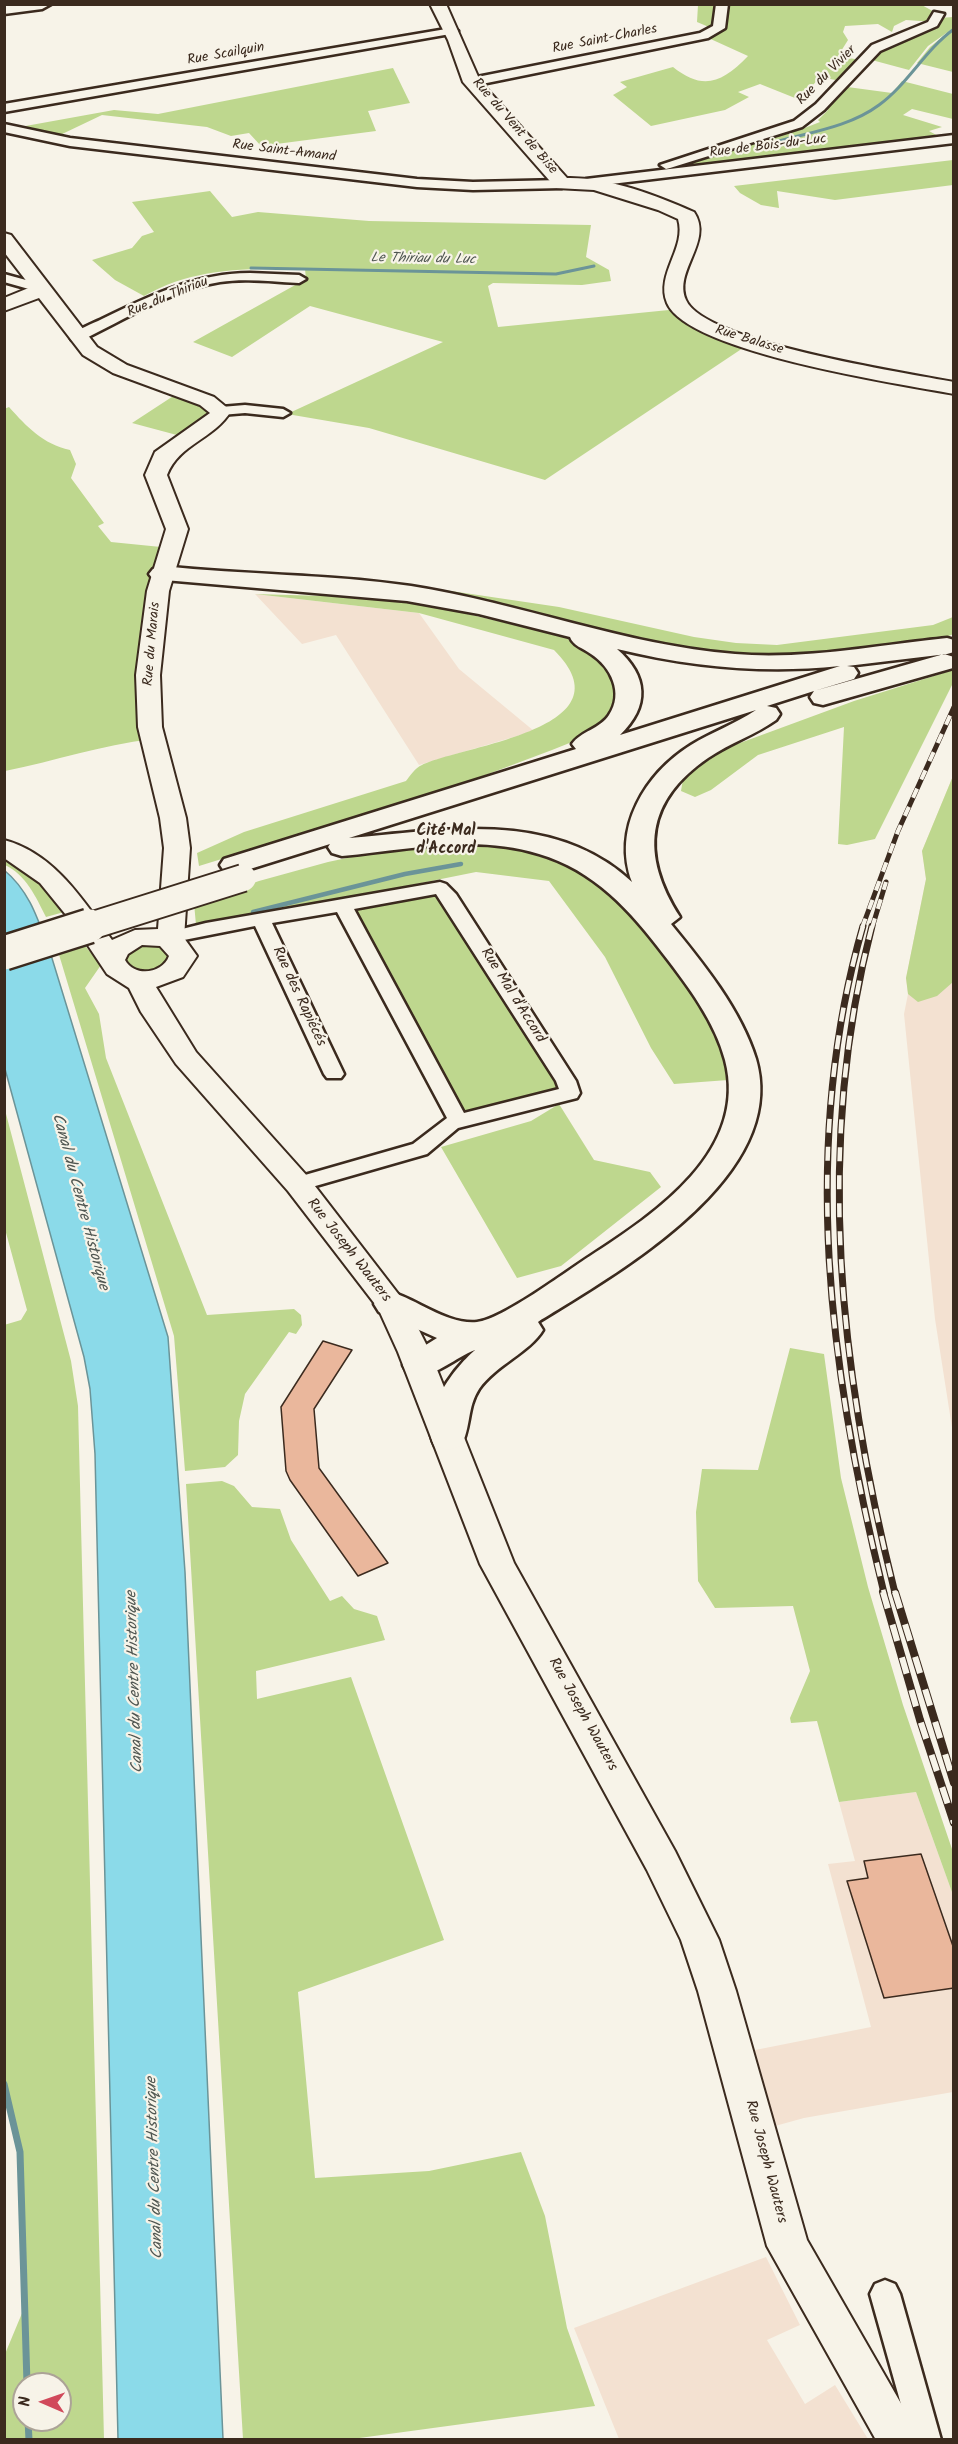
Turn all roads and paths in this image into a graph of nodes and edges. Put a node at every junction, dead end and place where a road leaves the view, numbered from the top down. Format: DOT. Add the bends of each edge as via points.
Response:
graph roads {
  1 [pos="42,4"];
  2 [pos="438,4"];
  3 [pos="722,4"];
  4 [pos="4,9"];
  5 [pos="938,14"];
  6 [pos="452,31"];
  7 [pos="472,82"];
  8 [pos="4,108"];
  9 [pos="4,128"];
  10 [pos="954,140"];
  11 [pos="625,179"];
  12 [pos="586,183"];
  13 [pos="562,184"];
  14 [pos="4,239"];
  15 [pos="4,278"];
  16 [pos="299,279"];
  17 [pos="43,289"];
  18 [pos="4,305"];
  19 [pos="77,337"];
  20 [pos="954,388"];
  21 [pos="221,411"];
  22 [pos="282,413"];
  23 [pos="160,582"];
  24 [pos="948,653"];
  25 [pos="767,714"];
  26 [pos="562,761"];
  27 [pos="342,847"];
  28 [pos="4,848"];
  29 [pos="238,871"];
  30 [pos="343,906"];
  31 [pos="173,911"];
  32 [pos="261,920"];
  33 [pos="86,924"];
  34 [pos="206,929"];
  35 [pos="4,936"];
  36 [pos="163,945"];
  37 [pos="4,953"];
  38 [pos="117,967"];
  39 [pos="174,1039"];
  40 [pos="334,1074"];
  41 [pos="459,1122"];
  42 [pos="298,1184"];
  43 [pos="391,1305"];
  44 [pos="482,1346"];
  45 [pos="420,1365"];
  46 [pos="448,1437"];
  47 [pos="885,2294"];
  48 [pos="900,2439"];
  49 [pos="926,2439"];
  1 -- 4 [label="main road"];
  2 -- 6 [label="street, Rue du Vent de Bise"];
  3 -- 7 [label="street, Rue Saint-Charles" via="719,28 704,36"];
  5 -- 11 [label="street, Rue du Vivier" via="933,24 876,48 820,107 798,124"];
  6 -- 7 [label="street, Rue du Vent de Bise"];
  6 -- 8 [label="street, Rue Scailquin"];
  7 -- 13 [label="street, Rue du Vent de Bise"];
  9 -- 13 [label="street, Rue Saint-Amand" via="70,142 411,182 473,186"];
  10 -- 11 [label="street, Rue de Bois-du-Luc"];
  11 -- 12 [label="street, Rue de Bois-du-Luc"];
  12 -- 13 [label="street"];
  12 -- 20 [label="street, Rue Balasse" via="687,216 691,229 674,298 679,309 697,323 759,346"];
  14 -- 17 [label="street"];
  15 -- 17 [label="street"];
  16 -- 19 [label="street, Rue du Thiriau" via="238,277 208,281"];
  17 -- 18 [label="street"];
  17 -- 19 [label="street"];
  19 -- 21 [label="street" via="103,361 207,401"];
  21 -- 22 [label="street"];
  21 -- 23 [label="street, Rue du Marais" via="158,464 156,475 177,529"];
  23 -- 24 [label="main road" via="378,591 443,599 668,652 735,662 810,663"];
  23 -- 26 [label="main road" via="399,599 472,611 577,636 601,646 623,670 630,695 623,718"];
  23 -- 31 [label="street, Rue du Marais" via="149,657 149,713 176,838"];
  24 -- 25 [label="main road"];
  24 -- 26 [label="main road" via="881,662"];
  25 -- 27 [label="main road"];
  25 -- 44 [label="main road" via="749,728 698,753 658,788 639,834 638,848 644,878 659,909 730,1007 754,1058 759,1084 757,1108 744,1151 712,1197 685,1222"];
  26 -- 29 [label="main road"];
  27 -- 29 [label="main road"];
  27 -- 44 [label="main road" via="487,835 523,840 576,858 616,884 651,921 717,1009 740,1059 744,1082 739,1124 720,1163 697,1190 643,1237 514,1320"];
  28 -- 33 [label="street, Rue Joseph Wauters" via="26,856 45,870"];
  29 -- 35 [label="main road"];
  29 -- 37 [label="main road, bridge"];
  30 -- 32 [label="street, Rue Mal d'Accord"];
  30 -- 41 [label="street"];
  30 -- 41 [label="street, Rue Mal d'Accord" via="440,888 566,1081 570,1094"];
  31 -- 34 [label="street, Rue Mal d'Accord" via="185,927"];
  31 -- 36 [label="street" via="160,931"];
  32 -- 34 [label="street, Rue Mal d'Accord"];
  32 -- 40 [label="street, Rue des Rapiécés"];
  33 -- 36 [label="street" via="118,938"];
  33 -- 38 [label="street, Rue Joseph Wauters"];
  34 -- 36 [label="street, Rue Mal d'Accord"];
  36 -- 38 [label="street" via="118,948"];
  36 -- 38 [label="street" via="170,973 139,979"];
  36 -- 39 [label="street, Rue Joseph Wauters" via="165,997"];
  38 -- 39 [label="street, Rue Joseph Wauters" via="140,983"];
  39 -- 42 [label="street, Rue Joseph Wauters" via="186,1058"];
  41 -- 42 [label="street, Rue Mal d'Accord" via="444,1126 430,1144 420,1149"];
  42 -- 43 [label="street, Rue Joseph Wauters"];
  43 -- 44 [label="main road"];
  43 -- 45 [label="street, Rue Joseph Wauters"];
  44 -- 45 [label="main road" via="442,1365"];
  44 -- 46 [label="main road" via="452,1407"];
  45 -- 46 [label="street, Rue Joseph Wauters"];
  46 -- 48 [label="street, Rue Joseph Wauters" via="497,1564 662,1862 700,1940 788,2246"];
  47 -- 49 [label="street"];
}
